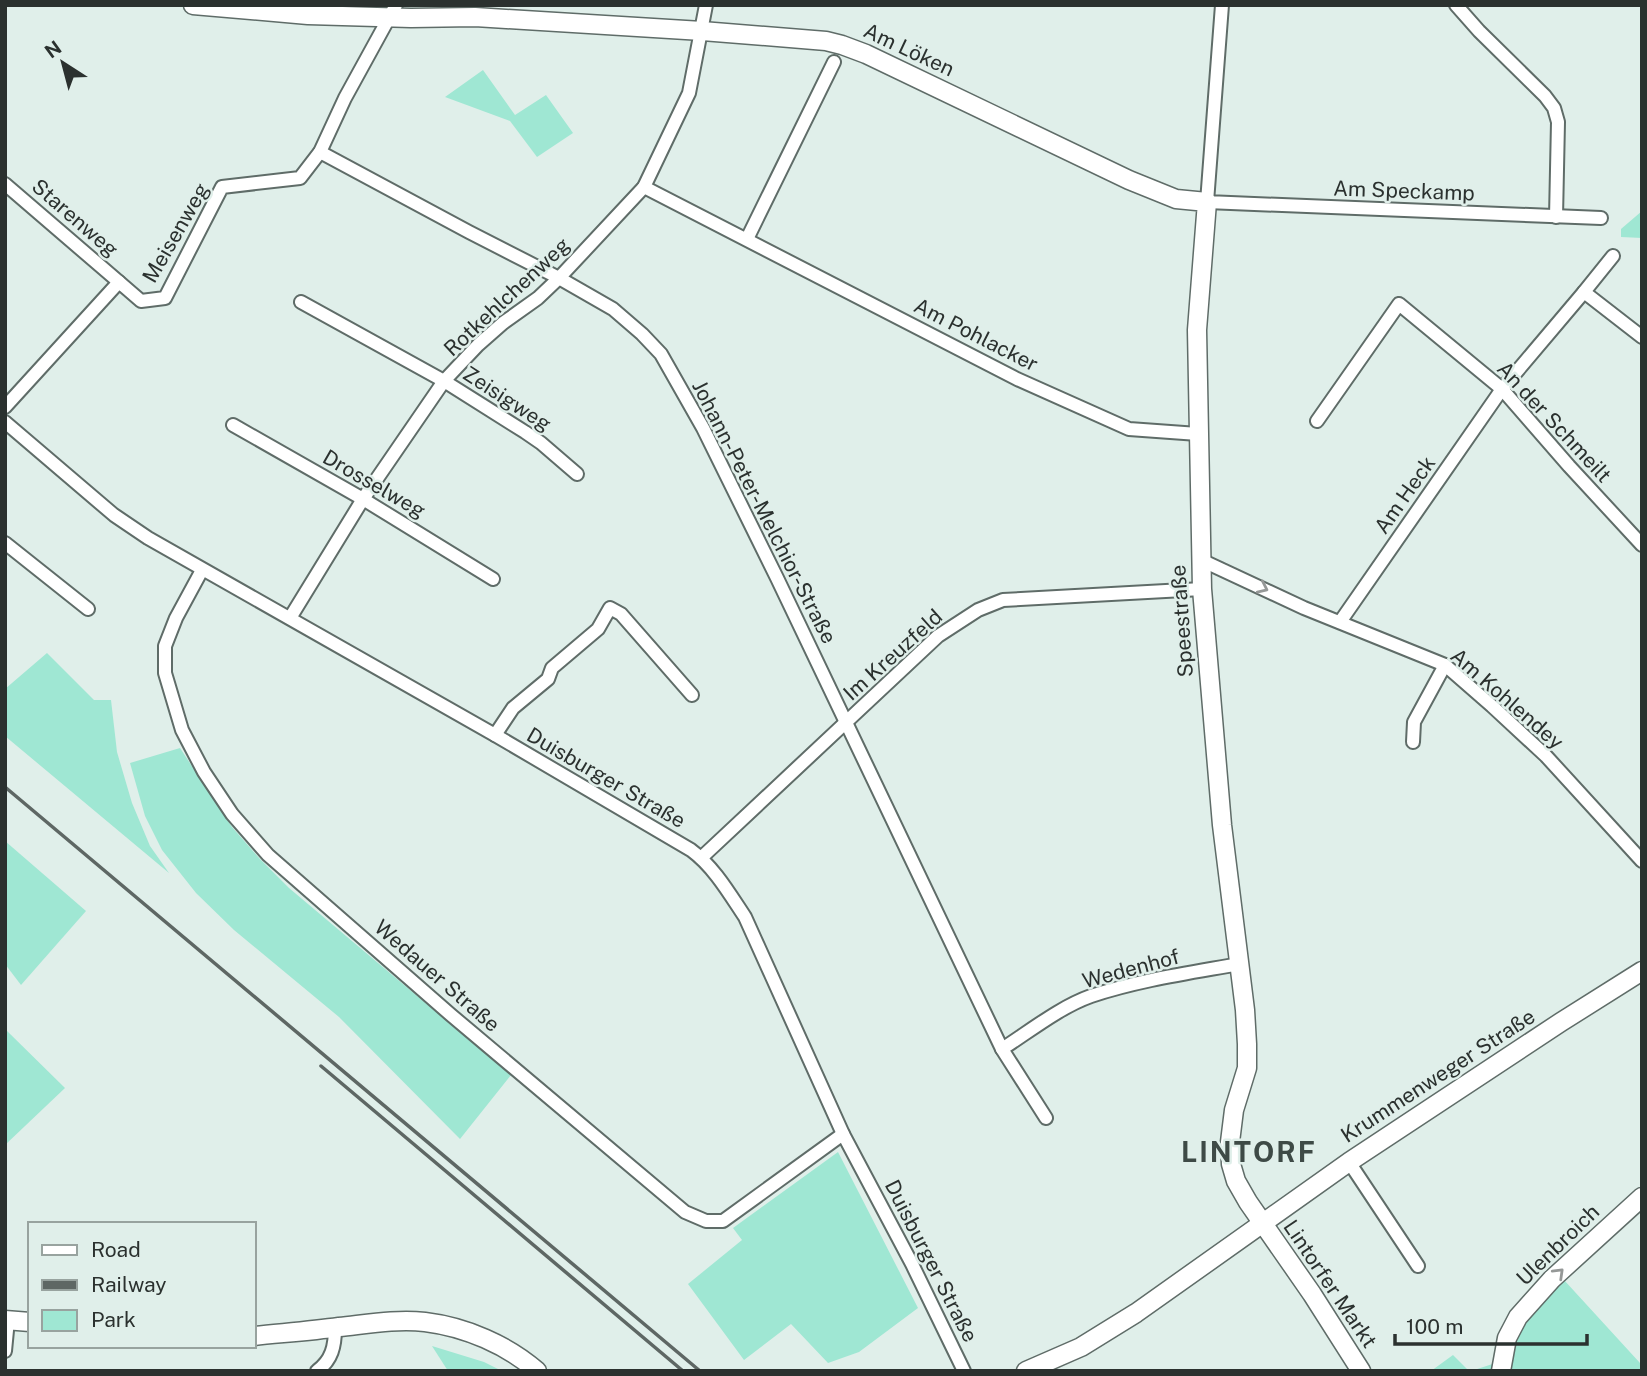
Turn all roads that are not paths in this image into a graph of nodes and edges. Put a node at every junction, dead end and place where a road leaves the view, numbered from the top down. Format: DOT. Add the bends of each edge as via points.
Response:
graph roads {
  1 [pos="193,5"];
  2 [pos="706,5"];
  3 [pos="1222,5"];
  4 [pos="1456,5"];
  5 [pos="392,11"];
  6 [pos="702,30"];
  7 [pos="834,62"];
  8 [pos="320,152"];
  9 [pos="5,184"];
  10 [pos="644,187"];
  11 [pos="1207,202"];
  12 [pos="1556,217"];
  13 [pos="1601,218"];
  14 [pos="747,239"];
  15 [pos="1613,256"];
  16 [pos="559,278"];
  17 [pos="119,282"];
  18 [pos="1584,292"];
  19 [pos="301,302"];
  20 [pos="1642,337"];
  21 [pos="444,382"];
  22 [pos="1502,389"];
  23 [pos="5,407"];
  24 [pos="1317,421"];
  25 [pos="5,422"];
  26 [pos="233,425"];
  27 [pos="1198,434"];
  28 [pos="577,474"];
  29 [pos="363,499"];
  30 [pos="5,542"];
  31 [pos="1642,545"];
  32 [pos="1201,560"];
  33 [pos="202,570"];
  34 [pos="493,579"];
  35 [pos="1202,589"];
  36 [pos="88,609"];
  37 [pos="290,618"];
  38 [pos="1340,622"];
  39 [pos="1445,665"];
  40 [pos="692,695"];
  41 [pos="847,722"];
  42 [pos="495,735"];
  43 [pos="1413,741"];
  44 [pos="701,858"];
  45 [pos="1642,861"];
  46 [pos="1239,964"];
  47 [pos="1642,971"];
  48 [pos="1002,1049"];
  49 [pos="1046,1118"];
  50 [pos="843,1134"];
  51 [pos="1349,1162"];
  52 [pos="1642,1197"];
  53 [pos="1262,1223"];
  54 [pos="1418,1266"];
  55 [pos="7,1320"];
  56 [pos="28,1322"];
  57 [pos="335,1328"];
  58 [pos="256,1336"];
  59 [pos="5,1351"];
  60 [pos="317,1371"];
  61 [pos="537,1371"];
  62 [pos="964,1371"];
  63 [pos="1026,1371"];
  64 [pos="1361,1371"];
  65 [pos="1501,1371"];
  1 -- 5 [label="street, Am Löken" via="291,14"];
  2 -- 6 [label="street, Rotkehlchenweg"];
  3 -- 11 [label="street, Speestraße"];
  4 -- 12 [label="street" via="1554,108 1558,122"];
  5 -- 6 [label="street, Am Löken"];
  5 -- 8 [label="street, Meisenweg"];
  6 -- 10 [label="street, Rotkehlchenweg" via="690,93"];
  6 -- 11 [label="street, Am Löken" via="842,45 1129,180 1176,199"];
  7 -- 14 [label="street"];
  8 -- 16 [label="street, Johann-Peter-Melchior-Straße"];
  8 -- 17 [label="street, Meisenweg" via="300,178 222,187 165,298 141,301"];
  9 -- 17 [label="street, Starenweg"];
  10 -- 14 [label="street, Am Pohlacker"];
  10 -- 16 [label="street, Rotkehlchenweg"];
  11 -- 12 [label="street, Am Speckamp"];
  11 -- 27 [label="street, Speestraße" via="1197,330"];
  12 -- 13 [label="street, Am Speckamp"];
  14 -- 27 [label="street, Am Pohlacker" via="1017,379 1129,429"];
  15 -- 18 [label="street, Am Heck"];
  16 -- 21 [label="street, Rotkehlchenweg" via="478,345"];
  16 -- 41 [label="street, Johann-Peter-Melchior-Straße" via="612,309 661,355 709,441"];
  17 -- 23 [label="street, Meisenweg"];
  18 -- 20 [label="street"];
  18 -- 22 [label="street, Am Heck"];
  19 -- 21 [label="street, Zeisigweg"];
  21 -- 28 [label="street, Zeisigweg" via="541,443"];
  21 -- 29 [label="street, Rotkehlchenweg"];
  22 -- 24 [label="street, An der Schmeilt" via="1399,304"];
  22 -- 31 [label="street, An der Schmeilt"];
  22 -- 38 [label="street, Am Heck"];
  25 -- 33 [label="street, Duisburger Straße" via="114,515"];
  26 -- 29 [label="street, Drosselweg"];
  27 -- 32 [label="street, Speestraße"];
  29 -- 34 [label="street, Drosselweg"];
  29 -- 37 [label="street, Rotkehlchenweg"];
  30 -- 36 [label="street"];
  32 -- 35 [label="street, Speestraße"];
  32 -- 38 [label="street, Am Kohlendey, one-way"];
  33 -- 37 [label="street, Duisburger Straße"];
  33 -- 50 [label="street, Wedauer Straße" via="165,646 165,673 182,730 204,772 268,855 685,1212 706,1221 723,1221"];
  35 -- 41 [label="street, Im Kreuzfeld" via="1003,600 938,636"];
  35 -- 46 [label="street, Speestraße"];
  37 -- 42 [label="street, Duisburger Straße"];
  38 -- 39 [label="street, Am Kohlendey"];
  39 -- 43 [label="street" via="1414,722"];
  39 -- 45 [label="street, Am Kohlendey" via="1546,757"];
  40 -- 42 [label="street" via="621,614 610,608 598,629 513,708"];
  41 -- 44 [label="street, Im Kreuzfeld"];
  41 -- 48 [label="street, Johann-Peter-Melchior-Straße"];
  42 -- 44 [label="street, Duisburger Straße"];
  44 -- 50 [label="street, Duisburger Straße" via="745,917"];
  46 -- 48 [label="street, Wedenhof" via="1148,980 1089,997"];
  46 -- 53 [label="street, Speestraße" via="1247,1068 1234,1110 1230,1152 1236,1181"];
  47 -- 51 [label="street, Krummenweger Straße"];
  48 -- 49 [label="street, Johann-Peter-Melchior-Straße"];
  50 -- 62 [label="street, Duisburger Straße"];
  51 -- 53 [label="street, Krummenweger Straße"];
  51 -- 54 [label="street"];
  65 -- 52 [label="street, Ulenbroich, one-way" via="1507,1338 1518,1317 1552,1279"];
  53 -- 63 [label="street, Krummenweger Straße" via="1081,1347"];
  53 -- 64 [label="street, Lintorfer Markt"];
  55 -- 56 [label="street"];
  55 -- 59 [label="street"];
  57 -- 58 [label="street"];
  57 -- 60 [label="street" via="333,1353"];
  57 -- 61 [label="street" via="426,1322 483,1337"];
}
